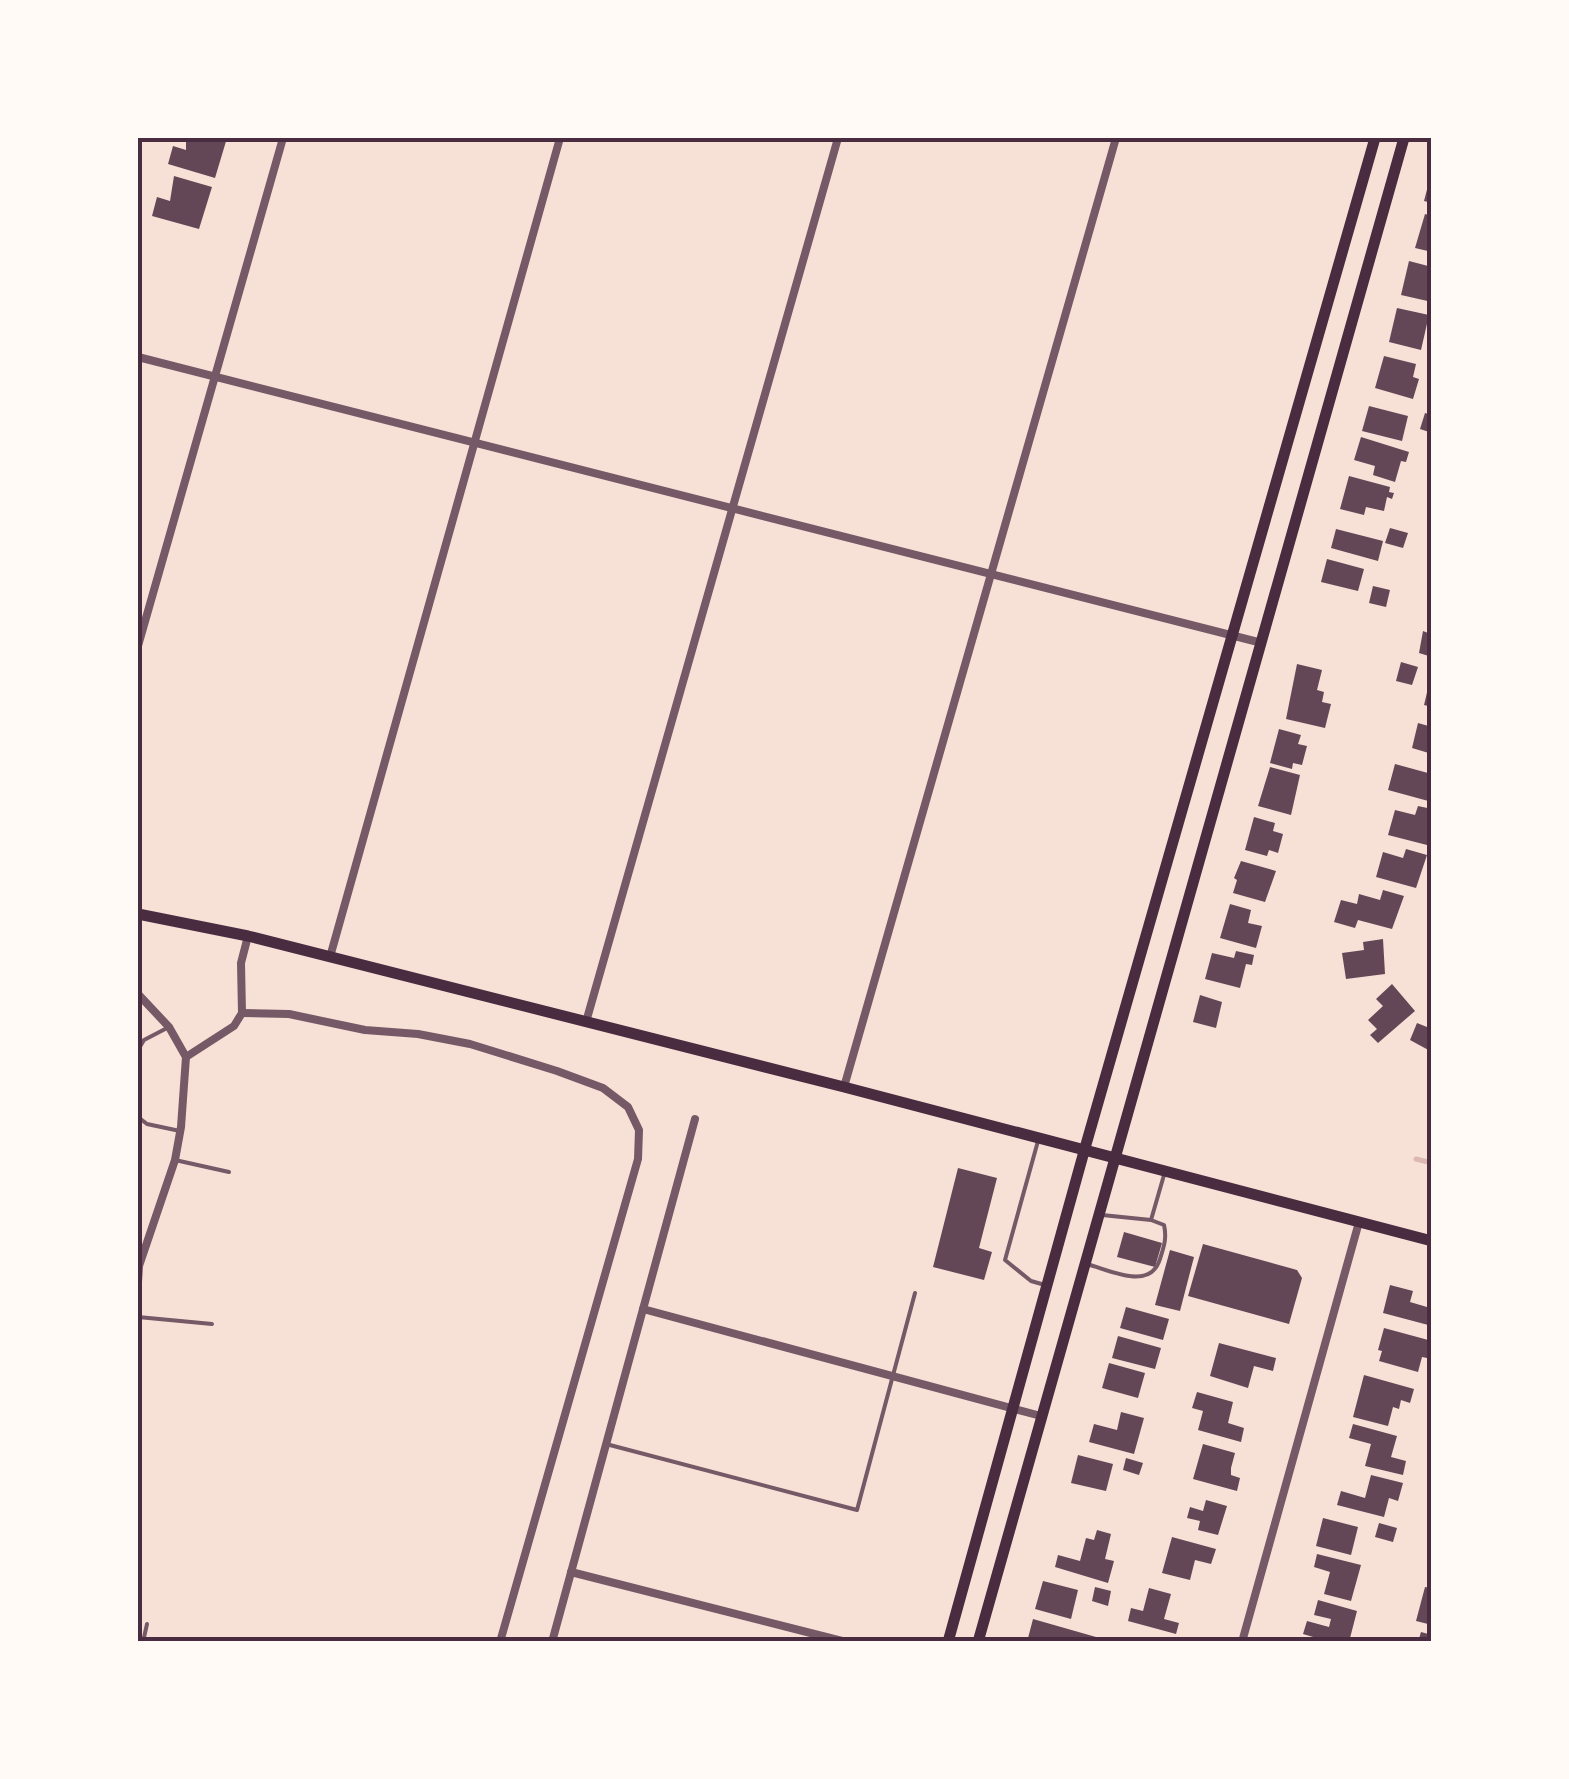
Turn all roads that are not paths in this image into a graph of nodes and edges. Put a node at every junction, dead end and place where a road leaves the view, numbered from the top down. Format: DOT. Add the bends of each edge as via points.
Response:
graph roads {
  1 [pos="283,138"];
  2 [pos="560,138"];
  3 [pos="838,138"];
  4 [pos="1116,138"];
  5 [pos="1374,138"];
  6 [pos="1404,138"];
  7 [pos="138,357"];
  8 [pos="212,376"];
  9 [pos="474,442"];
  10 [pos="733,508"];
  11 [pos="990,574"];
  12 [pos="1233,635"];
  13 [pos="1262,643"];
  14 [pos="138,646"];
  15 [pos="138,914"];
  16 [pos="248,936"];
  17 [pos="330,957"];
  18 [pos="138,994"];
  19 [pos="242,1013"];
  20 [pos="586,1022"];
  21 [pos="169,1027"];
  22 [pos="138,1050"];
  23 [pos="186,1057"];
  24 [pos="844,1087"];
  25 [pos="138,1116"];
  26 [pos="695,1119"];
  27 [pos="180,1131"];
  28 [pos="1039,1137"];
  29 [pos="1085,1148"];
  30 [pos="1114,1156"];
  31 [pos="174,1160"];
  32 [pos="1165,1170"];
  33 [pos="229,1172"];
  34 [pos="1098,1214"];
  35 [pos="1152,1220"];
  36 [pos="1359,1222"];
  37 [pos="1432,1241"];
  38 [pos="140,1258"];
  39 [pos="1084,1263"];
  40 [pos="138,1282"];
  41 [pos="1047,1285"];
  42 [pos="914,1292"];
  43 [pos="642,1309"];
  44 [pos="138,1317"];
  45 [pos="212,1324"];
  46 [pos="892,1376"];
  47 [pos="1012,1408"];
  48 [pos="1041,1416"];
  49 [pos="606,1444"];
  50 [pos="570,1572"];
  51 [pos="147,1624"];
  52 [pos="143,1642"];
  53 [pos="500,1642"];
  54 [pos="552,1642"];
  55 [pos="846,1642"];
  56 [pos="948,1642"];
  57 [pos="978,1642"];
  58 [pos="1242,1642"];
  1 -- 8 [label="street"];
  2 -- 9 [label="street"];
  3 -- 10 [label="street"];
  4 -- 11 [label="street"];
  5 -- 12 [label="main road"];
  6 -- 13 [label="main road"];
  7 -- 8 [label="street"];
  8 -- 9 [label="street"];
  8 -- 14 [label="street"];
  9 -- 10 [label="street"];
  9 -- 17 [label="street"];
  10 -- 11 [label="street"];
  10 -- 20 [label="street"];
  11 -- 12 [label="street"];
  11 -- 24 [label="street"];
  12 -- 13 [label="street"];
  12 -- 29 [label="main road"];
  13 -- 30 [label="main road"];
  15 -- 16 [label="main road"];
  16 -- 17 [label="main road"];
  16 -- 19 [label="street"];
  17 -- 20 [label="main road"];
  18 -- 21 [label="street"];
  19 -- 23 [label="street" via="234,1026"];
  19 -- 53 [label="street" via="289,1014 470,1044 602,1088 636,1120 638,1159"];
  20 -- 24 [label="main road"];
  21 -- 22 [label="lane"];
  21 -- 23 [label="street"];
  23 -- 27 [label="street"];
  24 -- 28 [label="main road"];
  25 -- 27 [label="lane"];
  26 -- 43 [label="street"];
  27 -- 31 [label="street"];
  28 -- 29 [label="main road"];
  28 -- 41 [label="lane" via="1006,1260"];
  29 -- 30 [label="main road"];
  29 -- 41 [label="main road"];
  30 -- 32 [label="main road"];
  30 -- 34 [label="main road"];
  31 -- 33 [label="lane"];
  31 -- 38 [label="street"];
  32 -- 35 [label="lane"];
  32 -- 36 [label="main road"];
  34 -- 35 [label="lane"];
  34 -- 39 [label="main road"];
  35 -- 39 [label="lane" via="1166,1234 1157,1269 1148,1277"];
  36 -- 37 [label="main road"];
  36 -- 58 [label="street"];
  38 -- 40 [label="street"];
  39 -- 48 [label="main road"];
  41 -- 47 [label="main road"];
  42 -- 46 [label="lane"];
  43 -- 46 [label="street"];
  43 -- 49 [label="street"];
  44 -- 45 [label="lane"];
  46 -- 47 [label="street"];
  46 -- 49 [label="lane" via="857,1510"];
  47 -- 48 [label="street"];
  47 -- 56 [label="main road"];
  48 -- 57 [label="main road"];
  49 -- 50 [label="street"];
  50 -- 54 [label="street"];
  50 -- 55 [label="street"];
  51 -- 52 [label="lane"];
}
